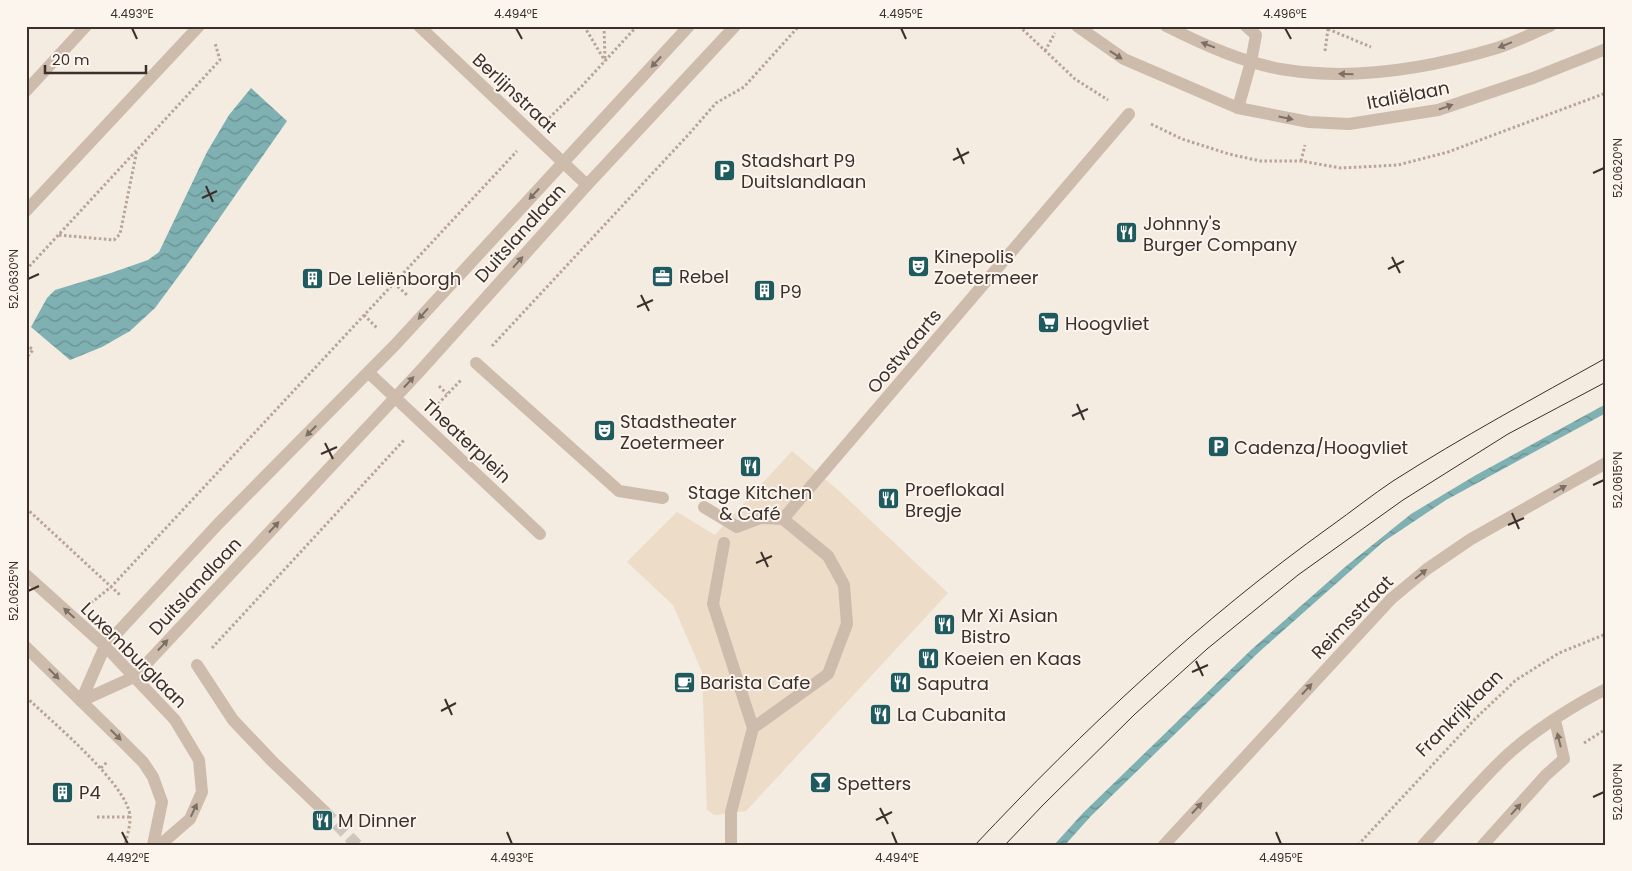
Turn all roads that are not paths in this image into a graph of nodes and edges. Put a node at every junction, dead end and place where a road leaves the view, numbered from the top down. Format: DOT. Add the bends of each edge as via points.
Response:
graph roads {
  1 [pos="86,26"];
  2 [pos="199,26"];
  3 [pos="419,26"];
  4 [pos="689,26"];
  5 [pos="735,26"];
  6 [pos="1077,26"];
  7 [pos="1166,26"];
  8 [pos="1246,26"];
  9 [pos="1550,26"];
  10 [pos="1606,48"];
  11 [pos="1251,62"];
  12 [pos="26,91"];
  13 [pos="1238,108"];
  14 [pos="1129,114"];
  15 [pos="563,162"];
  16 [pos="587,186"];
  17 [pos="26,211"];
  18 [pos="476,362"];
  19 [pos="369,373"];
  20 [pos="395,397"];
  21 [pos="1606,463"];
  22 [pos="663,498"];
  23 [pos="704,507"];
  24 [pos="783,519"];
  25 [pos="540,534"];
  26 [pos="724,543"];
  27 [pos="26,575"];
  28 [pos="105,646"];
  29 [pos="26,647"];
  30 [pos="196,665"];
  31 [pos="134,677"];
  32 [pos="1606,689"];
  33 [pos="81,701"];
  34 [pos="1555,720"];
  35 [pos="753,728"];
  36 [pos="324,811"];
  37 [pos="153,845"];
  38 [pos="160,845"];
  39 [pos="731,845"];
  40 [pos="1164,845"];
  41 [pos="1423,845"];
  42 [pos="1483,845"];
  1 -- 12 [label="street"];
  2 -- 17 [label="street"];
  3 -- 15 [label="street, Berlijnstraat"];
  4 -- 15 [label="street, Duitslandlaan, one-way"];
  5 -- 16 [label="street, Duitslandlaan"];
  6 -- 13 [label="street, Italiëlaan, one-way" via="1124,59"];
  11 -- 7 [label="street, Italiëlaan, one-way"];
  8 -- 11 [label="street" via="1256,35"];
  9 -- 11 [label="street, Italiëlaan, one-way" via="1499,47 1430,66 1357,75 1287,70"];
  13 -- 10 [label="street, Italiëlaan, one-way" via="1309,122 1349,124 1428,112 1533,78"];
  11 -- 13 [label="street"];
  14 -- 24 [label="street, Oostwaarts"];
  15 -- 16 [label="street, Berlijnstraat"];
  15 -- 19 [label="street, Duitslandlaan, one-way"];
  20 -- 16 [label="street, Duitslandlaan, one-way"];
  18 -- 22 [label="street" via="619,491"];
  19 -- 20 [label="street, Theaterplein"];
  19 -- 28 [label="street, Duitslandlaan, one-way" via="218,524"];
  20 -- 25 [label="street, Theaterplein"];
  31 -- 20 [label="street, Duitslandlaan, one-way"];
  40 -- 21 [label="street, Reimsstraat, one-way" via="1391,598 1470,539"];
  23 -- 24 [label="street" via="737,527 760,518"];
  24 -- 35 [label="street" via="828,556 844,585 847,624 828,674"];
  26 -- 35 [label="street" via="713,604"];
  28 -- 27 [label="street, Luxemburglaan, one-way"];
  28 -- 31 [label="street, Luxemburglaan"];
  28 -- 33 [label="street, Duitslandlaan"];
  29 -- 33 [label="street, one-way"];
  30 -- 36 [label="street" via="233,720"];
  31 -- 33 [label="street, Duitslandlaan"];
  38 -- 31 [label="street, Luxemburglaan, one-way" via="190,819 202,792 199,760 175,720"];
  32 -- 34 [label="street" via="1583,700"];
  33 -- 37 [label="street, one-way" via="143,762 153,777 162,802"];
  34 -- 41 [label="street" via="1506,757"];
  42 -- 34 [label="street, one-way" via="1564,759"];
  35 -- 39 [label="street" via="731,812"];
}
